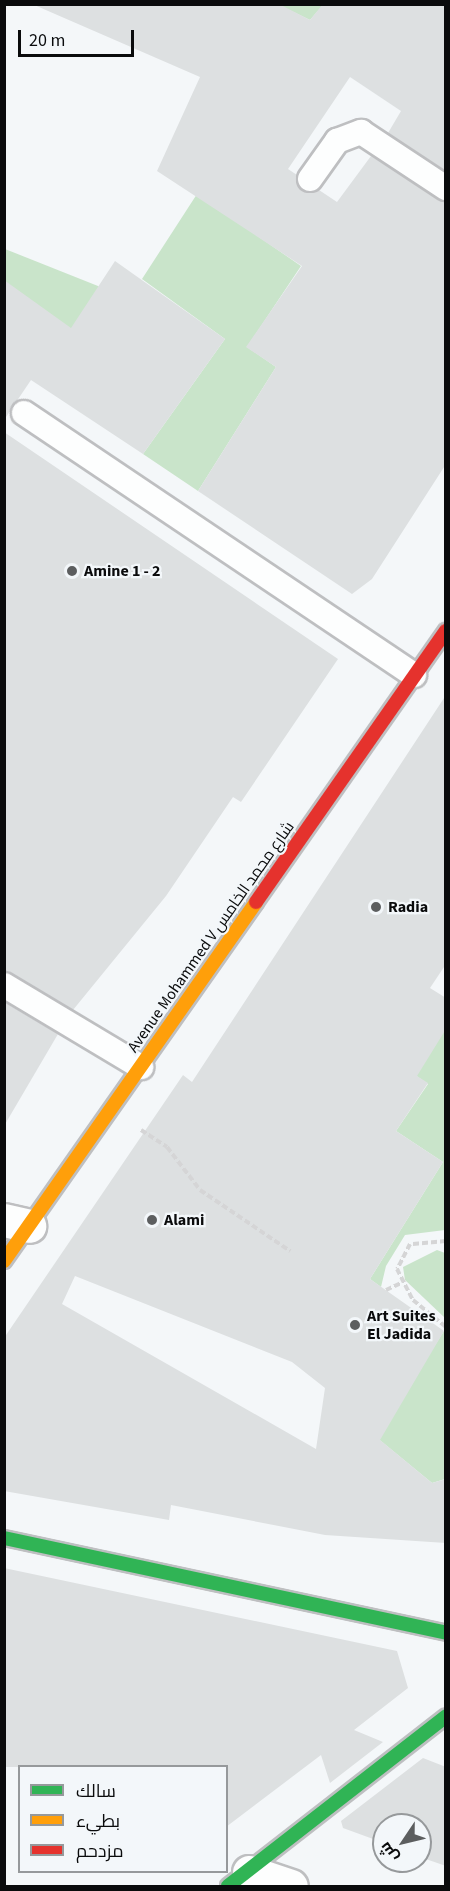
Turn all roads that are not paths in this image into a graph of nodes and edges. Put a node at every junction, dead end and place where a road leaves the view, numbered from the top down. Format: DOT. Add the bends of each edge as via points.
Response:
graph roads {
  1 [pos="310,179"];
  2 [pos="446,188"];
  3 [pos="24,413"];
  4 [pos="442,644"];
  5 [pos="414,675"];
  6 [pos="4,985"];
  7 [pos="141,1067"];
  8 [pos="17,1223"];
  9 [pos="4,1261"];
  10 [pos="4,1538"];
  11 [pos="446,1634"];
  12 [pos="446,1716"];
  13 [pos="239,1879"];
  14 [pos="291,1887"];
  1 -- 2 [label="lane" via="337,141 361,132"];
  3 -- 5 [label="lane"];
  4 -- 5 [label="street, Avenue Mohammed V شارع محمد الخامس"];
  5 -- 7 [label="street, Avenue Mohammed V شارع محمد الخامس"];
  6 -- 7 [label="lane"];
  7 -- 8 [label="street, Avenue Mohammed V شارع محمد الخامس" via="110,1111"];
  8 -- 9 [label="street, Avenue Mohammed V شارع محمد الخامس"];
  10 -- 11 [label="street"];
  12 -- 13 [label="street"];
  13 -- 14 [label="street"];
}
